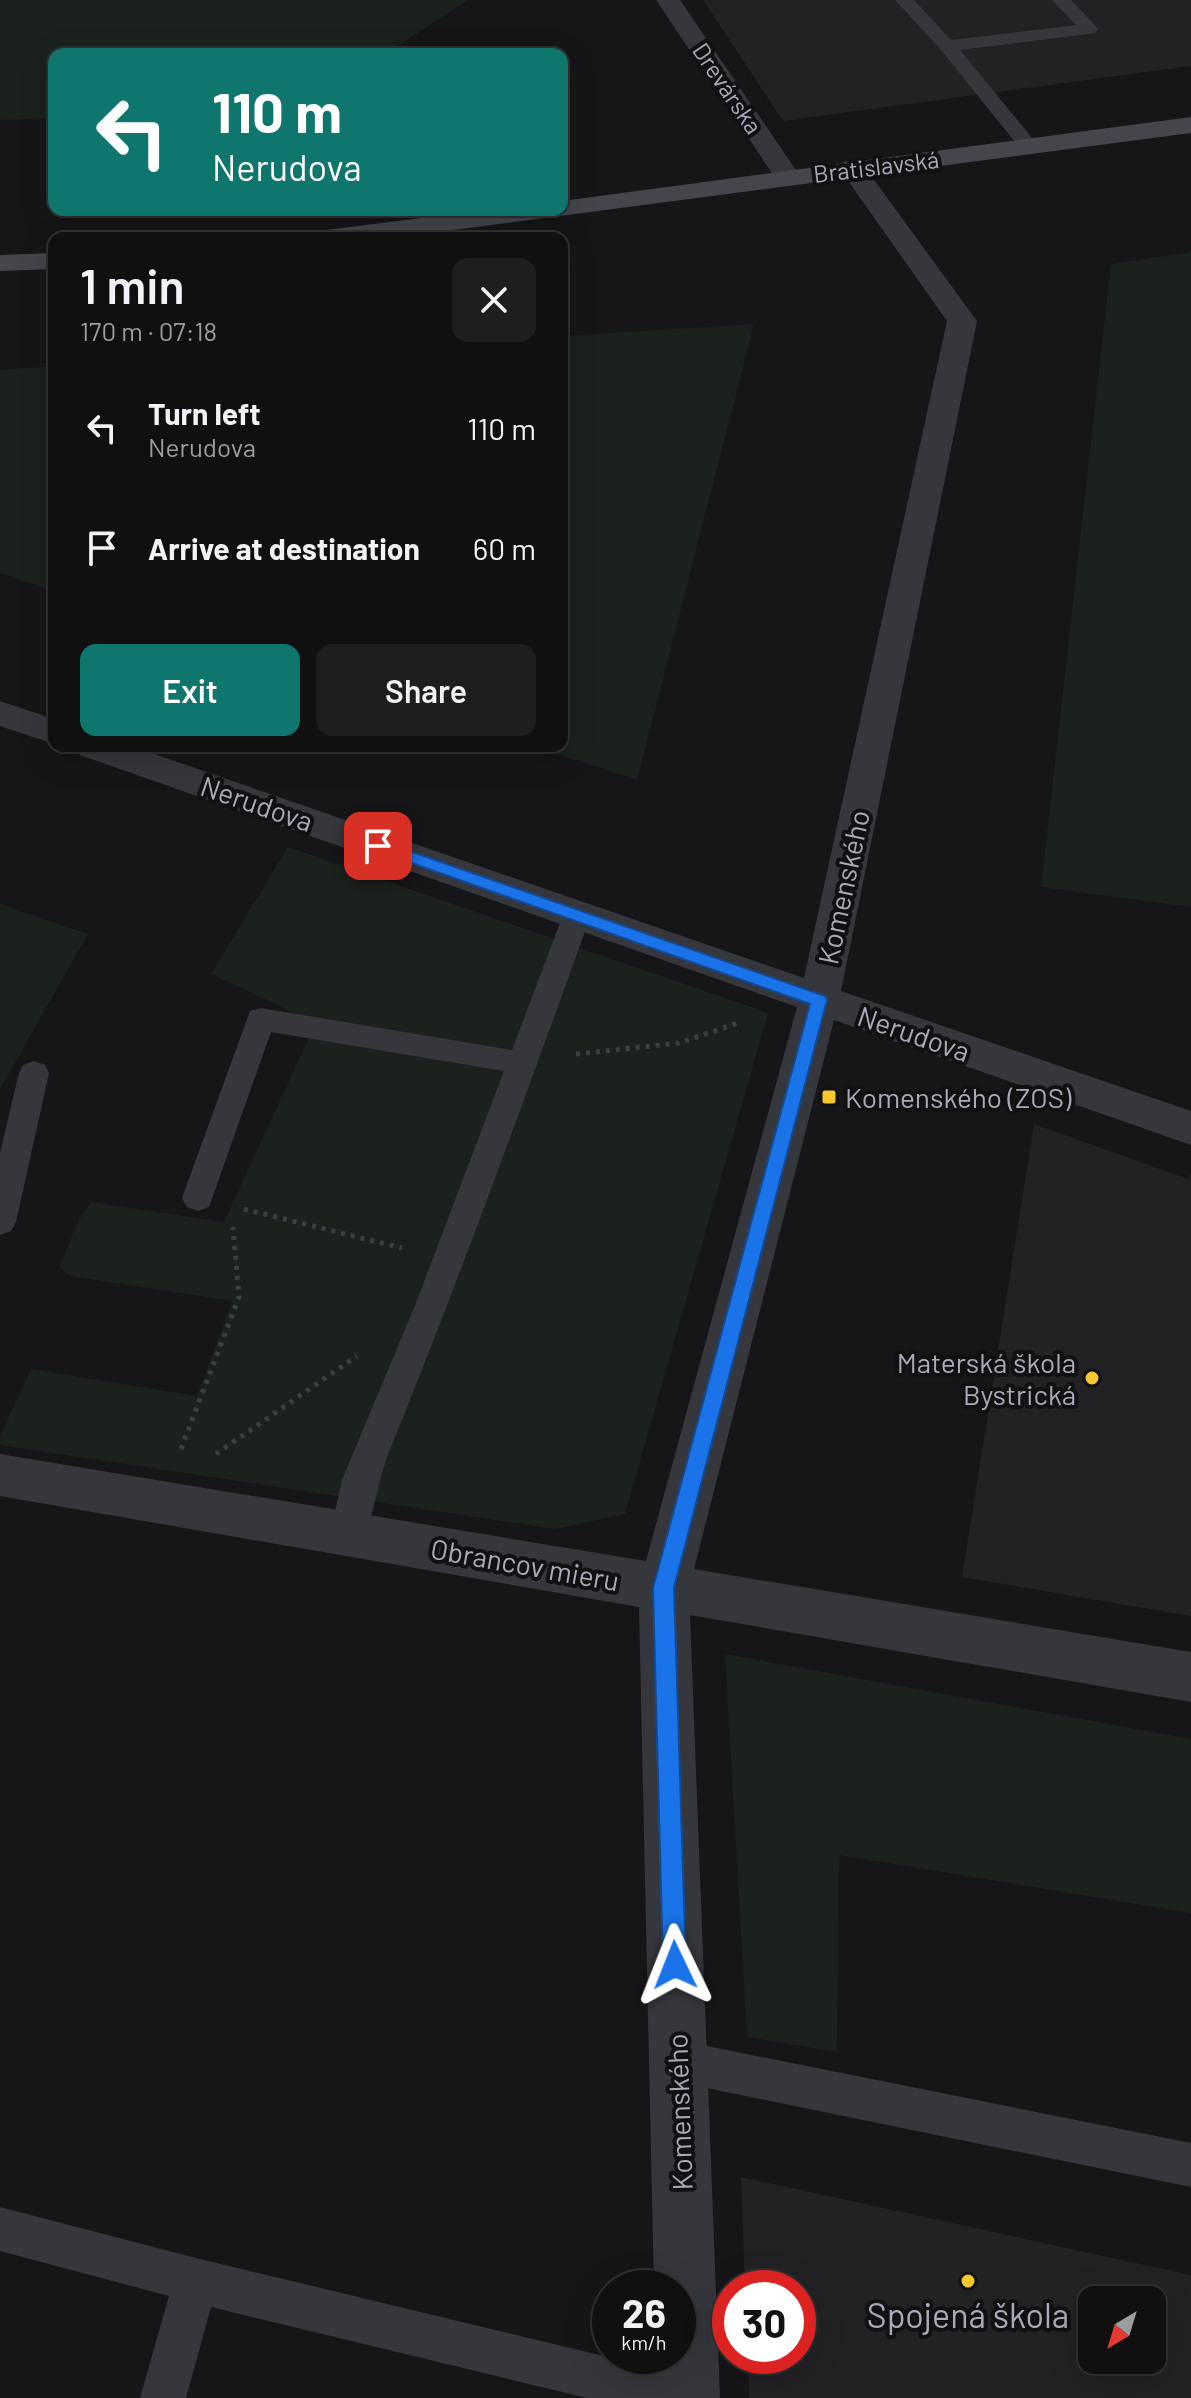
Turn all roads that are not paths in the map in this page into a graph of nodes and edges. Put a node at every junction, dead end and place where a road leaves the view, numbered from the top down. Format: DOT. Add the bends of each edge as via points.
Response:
graph roads {
  1 [pos="668,0"];
  2 [pos="904,0"];
  3 [pos="1061,0"];
  4 [pos="947,46"];
  5 [pos="1191,125"];
  6 [pos="1030,148"];
  7 [pos="852,168"];
  8 [pos="787,176"];
  9 [pos="568,208"];
  10 [pos="504,216"];
  11 [pos="374,232"];
  12 [pos="48,261"];
  13 [pos="0,263"];
  14 [pos="0,713"];
  15 [pos="48,730"];
  16 [pos="110,752"];
  17 [pos="577,915"];
  18 [pos="819,1000"];
  19 [pos="519,1071"];
  20 [pos="34,1073"];
  21 [pos="1191,1128"];
  22 [pos="198,1198"];
  23 [pos="0,1222"];
  24 [pos="0,1475"];
  25 [pos="348,1534"];
  26 [pos="664,1588"];
  27 [pos="1191,1677"];
  28 [pos="677,2061"];
  29 [pos="1191,2165"];
  30 [pos="0,2229"];
  31 [pos="196,2281"];
  32 [pos="163,2398"];
  33 [pos="686,2398"];
  1 -- 8 [label="street, Drevárska"];
  2 -- 4 [label="lane"];
  3 -- 4 [label="lane" via="1089,29"];
  4 -- 6 [label="lane"];
  5 -- 6 [label="main road, Bratislavská"];
  6 -- 7 [label="main road, Bratislavská"];
  7 -- 8 [label="main road, Bratislavská"];
  7 -- 18 [label="street, Komenského" via="962,321"];
  8 -- 9 [label="main road, Bratislavská"];
  10 -- 11 [label="main road"];
  12 -- 13 [label="main road"];
  14 -- 15 [label="street"];
  16 -- 17 [label="street, Nerudova"];
  17 -- 18 [label="street, Nerudova"];
  17 -- 19 [label="lane"];
  18 -- 21 [label="street, Nerudova"];
  18 -- 26 [label="street, Komenského"];
  19 -- 22 [label="lane" via="261,1019"];
  19 -- 25 [label="lane" via="360,1480"];
  20 -- 23 [label="lane"];
  24 -- 25 [label="street, Obrancov mieru"];
  25 -- 26 [label="street, Obrancov mieru"];
  26 -- 27 [label="street, Obrancov mieru"];
  26 -- 28 [label="street, Komenského"];
  28 -- 29 [label="lane"];
  28 -- 33 [label="street, Komenského"];
  30 -- 31 [label="lane"];
  31 -- 32 [label="lane"];
  31 -- 33 [label="lane"];
}
